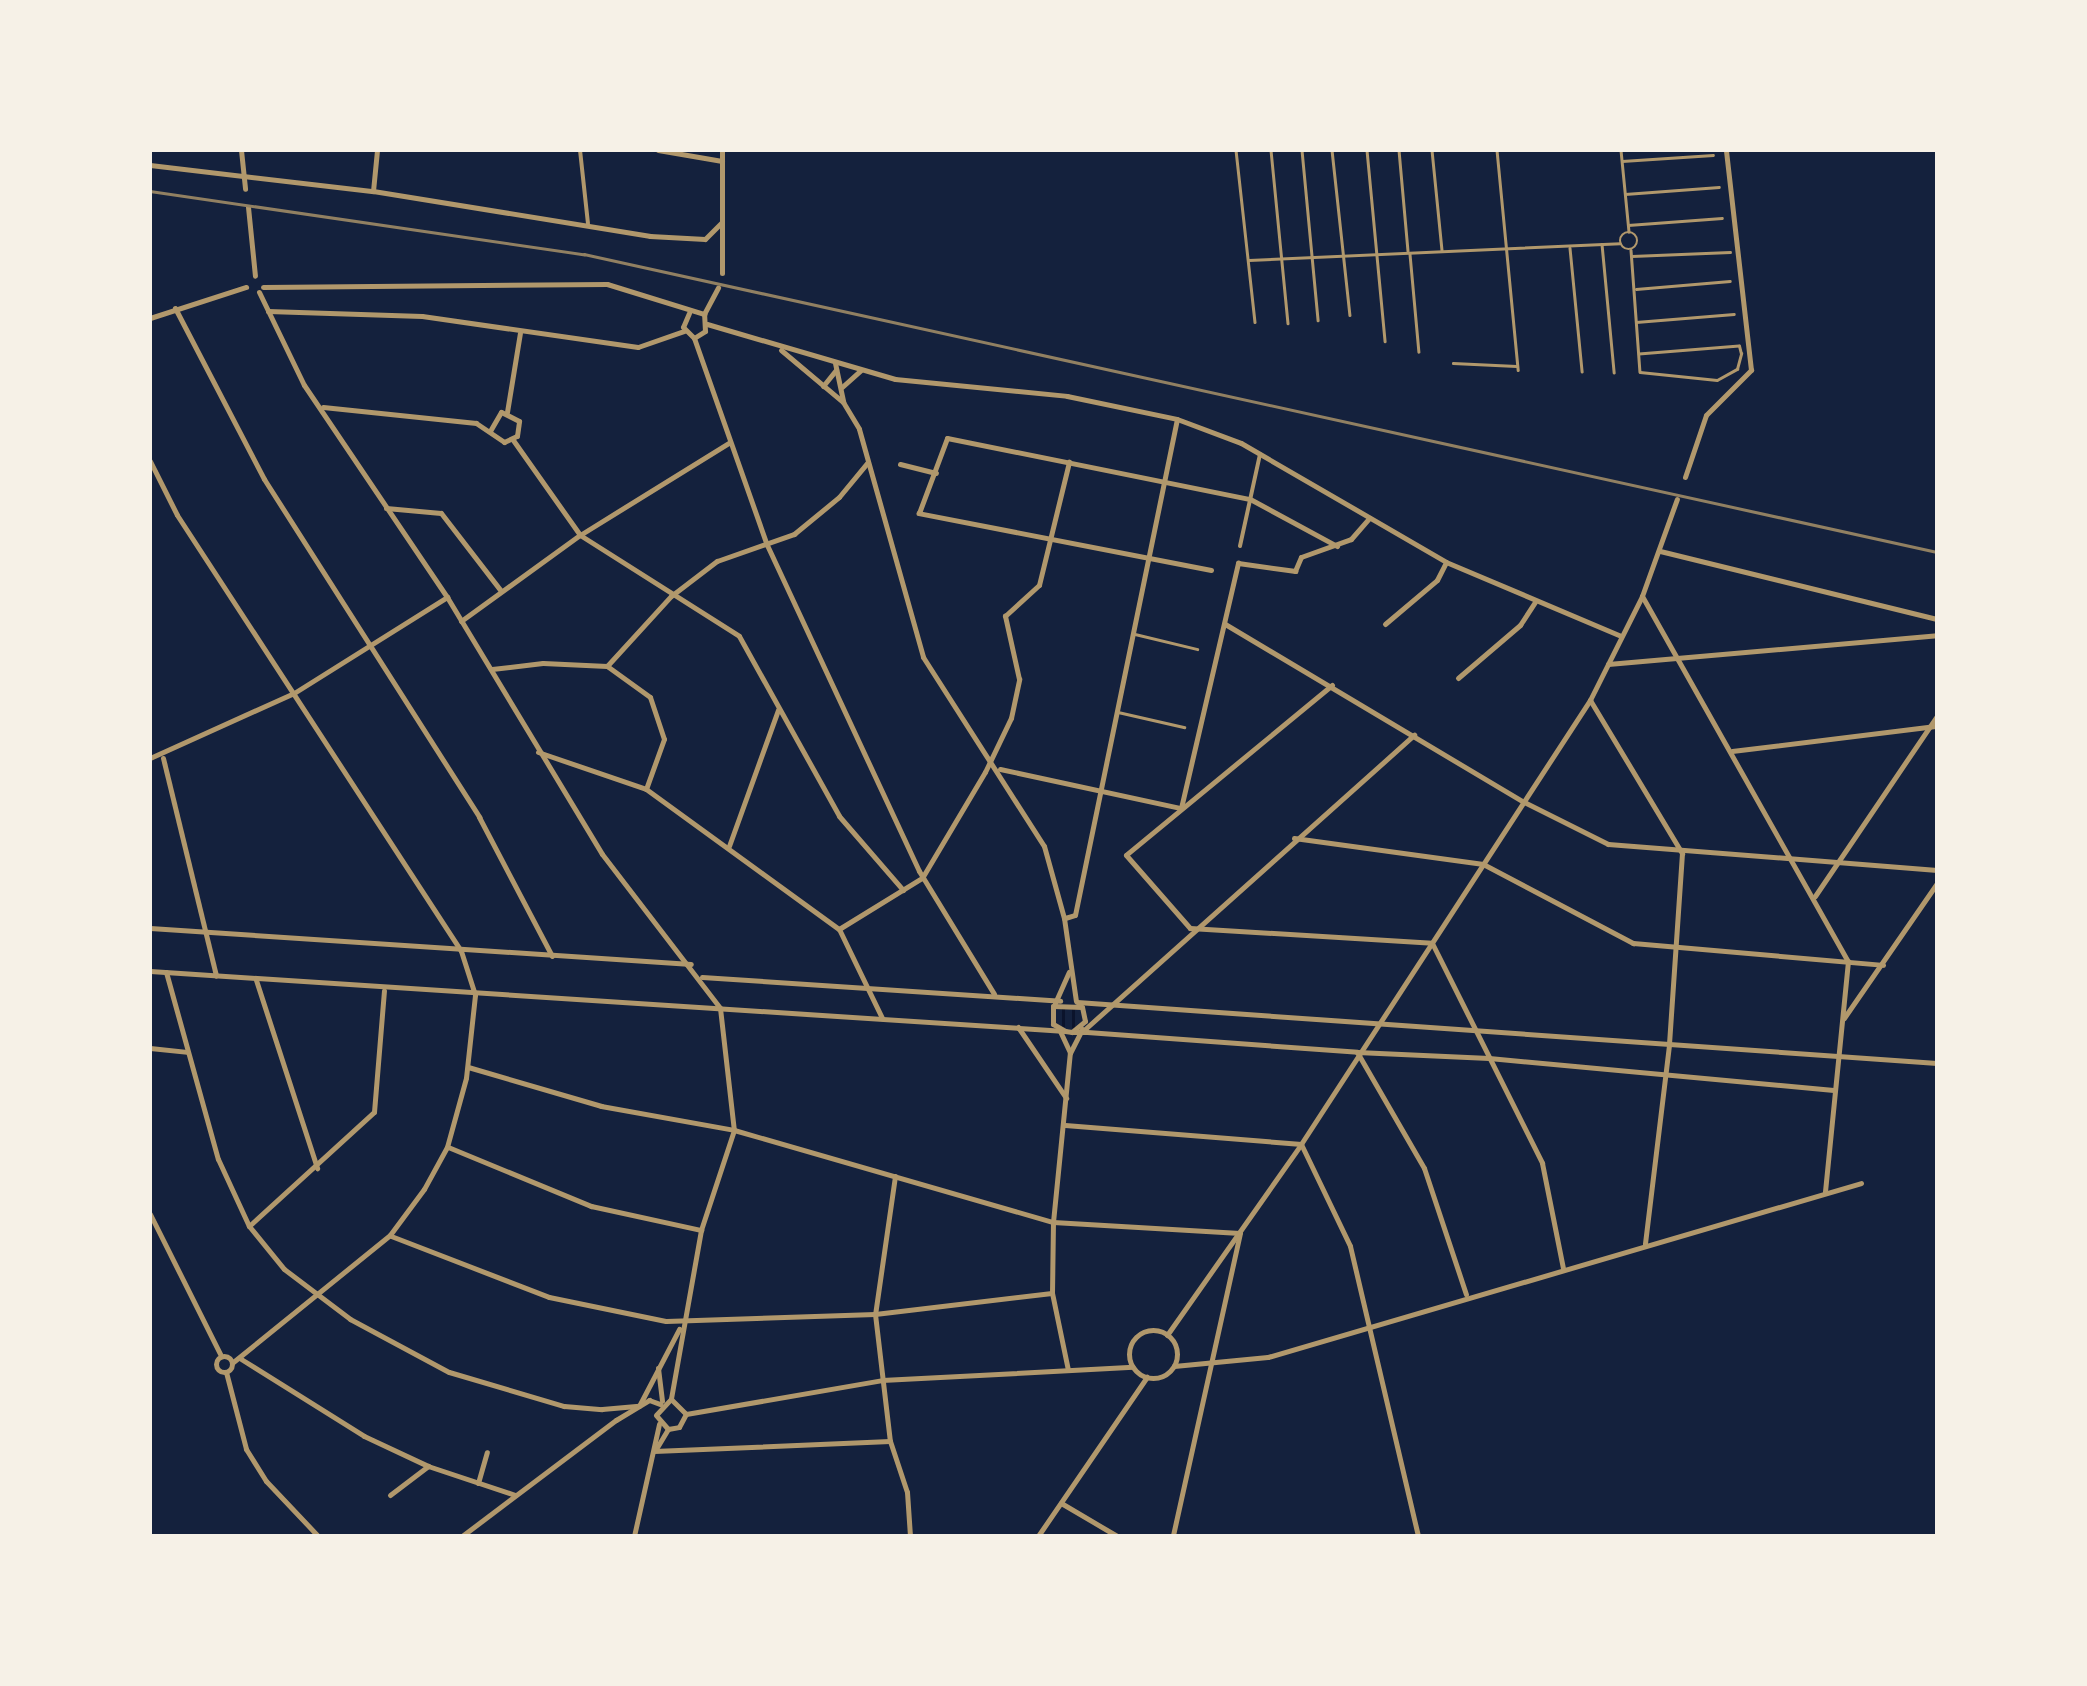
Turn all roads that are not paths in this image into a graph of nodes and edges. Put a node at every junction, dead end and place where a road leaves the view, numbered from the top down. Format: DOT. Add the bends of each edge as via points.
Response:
graph roads {
  1 [pos="241,150"];
  2 [pos="377,150"];
  3 [pos="580,150"];
  4 [pos="658,150"];
  5 [pos="722,150"];
  6 [pos="1236,150"];
  7 [pos="1270,150"];
  8 [pos="1302,150"];
  9 [pos="1332,150"];
  10 [pos="1367,150"];
  11 [pos="1399,150"];
  12 [pos="1432,150"];
  13 [pos="1497,150"];
  14 [pos="1621,150"];
  15 [pos="1726,150"];
  16 [pos="1713,154"];
  17 [pos="722,161"];
  18 [pos="1622,161"];
  19 [pos="150,165"];
  20 [pos="244,174"];
  21 [pos="1719,187"];
  22 [pos="245,189"];
  23 [pos="373,191"];
  24 [pos="1626,194"];
  25 [pos="248,207"];
  26 [pos="1722,218"];
  27 [pos="722,223"];
  28 [pos="588,224"];
  29 [pos="1628,225"];
  30 [pos="1629,232"];
  31 [pos="1620,242"];
  32 [pos="1602,244"];
  33 [pos="1570,246"];
  34 [pos="1505,248"];
  35 [pos="1630,250"];
  36 [pos="1442,251"];
  37 [pos="1730,252"];
  38 [pos="1409,253"];
  39 [pos="1378,254"];
  40 [pos="1346,256"];
  41 [pos="1631,256"];
  42 [pos="1313,257"];
  43 [pos="1281,258"];
  44 [pos="1250,260"];
  45 [pos="722,274"];
  46 [pos="255,276"];
  47 [pos="1730,281"];
  48 [pos="246,287"];
  49 [pos="718,288"];
  50 [pos="261,289"];
  51 [pos="1634,289"];
  52 [pos="175,308"];
  53 [pos="268,311"];
  54 [pos="690,313"];
  55 [pos="704,314"];
  56 [pos="1350,314"];
  57 [pos="1734,314"];
  58 [pos="150,318"];
  59 [pos="1318,320"];
  60 [pos="1255,322"];
  61 [pos="1636,322"];
  62 [pos="1288,323"];
  63 [pos="707,324"];
  64 [pos="684,331"];
  65 [pos="520,333"];
  66 [pos="694,338"];
  67 [pos="1385,342"];
  68 [pos="778,348"];
  69 [pos="1419,352"];
  70 [pos="1639,354"];
  71 [pos="1452,363"];
  72 [pos="836,366"];
  73 [pos="860,370"];
  74 [pos="1582,371"];
  75 [pos="1614,372"];
  76 [pos="824,386"];
  77 [pos="842,387"];
  78 [pos="843,402"];
  79 [pos="323,408"];
  80 [pos="507,412"];
  81 [pos="1176,419"];
  82 [pos="490,431"];
  83 [pos="513,440"];
  84 [pos="730,442"];
  85 [pos="1260,454"];
  86 [pos="150,461"];
  87 [pos="1069,462"];
  88 [pos="867,463"];
  89 [pos="900,464"];
  90 [pos="936,474"];
  91 [pos="1685,477"];
  92 [pos="1165,481"];
  93 [pos="1250,499"];
  94 [pos="1678,499"];
  95 [pos="386,508"];
  96 [pos="1368,518"];
  97 [pos="580,535"];
  98 [pos="1052,539"];
  99 [pos="766,544"];
  100 [pos="1240,546"];
  101 [pos="1338,546"];
  102 [pos="1660,551"];
  103 [pos="1150,560"];
  104 [pos="1446,562"];
  105 [pos="1211,570"];
  106 [pos="501,591"];
  107 [pos="671,596"];
  108 [pos="1642,596"];
  109 [pos="446,597"];
  110 [pos="1535,602"];
  111 [pos="1937,619"];
  112 [pos="460,621"];
  113 [pos="1226,624"];
  114 [pos="1386,624"];
  115 [pos="1135,634"];
  116 [pos="1937,635"];
  117 [pos="1622,636"];
  118 [pos="370,644"];
  119 [pos="1197,648"];
  120 [pos="1678,656"];
  121 [pos="1608,664"];
  122 [pos="607,666"];
  123 [pos="492,669"];
  124 [pos="1458,678"];
  125 [pos="1332,686"];
  126 [pos="294,693"];
  127 [pos="1590,700"];
  128 [pos="778,710"];
  129 [pos="1118,712"];
  130 [pos="1937,716"];
  131 [pos="1934,726"];
  132 [pos="1184,727"];
  133 [pos="1414,735"];
  134 [pos="1732,751"];
  135 [pos="538,752"];
  136 [pos="988,755"];
  137 [pos="150,758"];
  138 [pos="163,758"];
  139 [pos="1000,769"];
  140 [pos="646,789"];
  141 [pos="1102,790"];
  142 [pos="1524,802"];
  143 [pos="1181,808"];
  144 [pos="1294,838"];
  145 [pos="729,846"];
  146 [pos="1682,853"];
  147 [pos="1793,859"];
  148 [pos="1834,861"];
  149 [pos="1483,864"];
  150 [pos="1937,870"];
  151 [pos="922,878"];
  152 [pos="1937,883"];
  153 [pos="903,890"];
  154 [pos="1815,897"];
  155 [pos="1064,918"];
  156 [pos="150,928"];
  157 [pos="1190,928"];
  158 [pos="840,929"];
  159 [pos="207,932"];
  160 [pos="1432,943"];
  161 [pos="1672,950"];
  162 [pos="461,951"];
  163 [pos="552,956"];
  164 [pos="1848,961"];
  165 [pos="691,964"];
  166 [pos="1883,965"];
  167 [pos="1070,969"];
  168 [pos="150,970"];
  169 [pos="166,972"];
  170 [pos="216,976"];
  171 [pos="701,977"];
  172 [pos="256,979"];
  173 [pos="384,989"];
  174 [pos="870,989"];
  175 [pos="994,994"];
  176 [pos="475,995"];
  177 [pos="1057,1003"];
  178 [pos="1077,1004"];
  179 [pos="1112,1004"];
  180 [pos="720,1008"];
  181 [pos="882,1018"];
  182 [pos="1085,1021"];
  183 [pos="1842,1021"];
  184 [pos="1376,1022"];
  185 [pos="1018,1027"];
  186 [pos="1473,1028"];
  187 [pos="1063,1030"];
  188 [pos="1081,1032"];
  189 [pos="1669,1045"];
  190 [pos="150,1048"];
  191 [pos="187,1052"];
  192 [pos="1357,1052"];
  193 [pos="1070,1053"];
  194 [pos="1838,1056"];
  195 [pos="1489,1058"];
  196 [pos="1937,1064"];
  197 [pos="468,1067"];
  198 [pos="1664,1072"];
  199 [pos="1834,1090"];
  200 [pos="1066,1098"];
  201 [pos="1064,1125"];
  202 [pos="734,1130"];
  203 [pos="1301,1144"];
  204 [pos="447,1146"];
  205 [pos="317,1168"];
  206 [pos="895,1176"];
  207 [pos="1861,1183"];
  208 [pos="1825,1192"];
  209 [pos="150,1214"];
  210 [pos="1053,1222"];
  211 [pos="249,1226"];
  212 [pos="700,1230"];
  213 [pos="1240,1233"];
  214 [pos="390,1235"];
  215 [pos="1645,1244"];
  216 [pos="1563,1268"];
  217 [pos="1052,1293"];
  218 [pos="1466,1294"];
  219 [pos="319,1297"];
  220 [pos="875,1314"];
  221 [pos="681,1323"];
  222 [pos="1370,1326"];
  223 [pos="1167,1335"];
  224 [pos="222,1356"];
  225 [pos="241,1360"];
  226 [pos="1216,1360"];
  227 [pos="232,1363"];
  228 [pos="658,1365"];
  229 [pos="1132,1366"];
  230 [pos="1174,1366"];
  231 [pos="1068,1370"];
  232 [pos="226,1372"];
  233 [pos="1146,1378"];
  234 [pos="882,1380"];
  235 [pos="670,1399"];
  236 [pos="661,1403"];
  237 [pos="639,1406"];
  238 [pos="686,1414"];
  239 [pos="659,1424"];
  240 [pos="668,1430"];
  241 [pos="890,1440"];
  242 [pos="487,1452"];
  243 [pos="654,1452"];
  244 [pos="428,1466"];
  245 [pos="478,1482"];
  246 [pos="515,1494"];
  247 [pos="390,1495"];
  248 [pos="1061,1502"];
  249 [pos="318,1536"];
  250 [pos="462,1536"];
  251 [pos="634,1536"];
  252 [pos="910,1536"];
  253 [pos="1038,1536"];
  254 [pos="1117,1536"];
  255 [pos="1173,1536"];
  256 [pos="1418,1536"];
  1 -- 20 [label="street"];
  2 -- 23 [label="street"];
  3 -- 28 [label="street"];
  4 -- 17 [label="street"];
  5 -- 17 [label="street"];
  6 -- 44 [label="lane"];
  7 -- 43 [label="lane"];
  8 -- 42 [label="lane"];
  9 -- 40 [label="lane"];
  10 -- 39 [label="lane"];
  11 -- 38 [label="lane"];
  12 -- 36 [label="lane"];
  13 -- 34 [label="lane"];
  14 -- 18 [label="lane"];
  15 -- 91 [label="street" via="1751,370 1706,415"];
  16 -- 18 [label="lane"];
  17 -- 27 [label="street"];
  18 -- 24 [label="lane"];
  19 -- 20 [label="street"];
  20 -- 22 [label="street"];
  20 -- 23 [label="street"];
  21 -- 24 [label="lane"];
  23 -- 28 [label="street"];
  24 -- 29 [label="lane"];
  25 -- 46 [label="street"];
  26 -- 29 [label="lane"];
  27 -- 28 [label="street" via="704,239"];
  27 -- 45 [label="street"];
  29 -- 30 [label="lane"];
  30 -- 31 [label="lane"];
  30 -- 35 [label="lane" via="1638,240"];
  31 -- 32 [label="lane"];
  31 -- 35 [label="lane"];
  32 -- 33 [label="lane"];
  32 -- 75 [label="lane"];
  33 -- 34 [label="lane"];
  33 -- 74 [label="lane"];
  34 -- 36 [label="lane"];
  34 -- 71 [label="lane" via="1518,368"];
  35 -- 41 [label="lane"];
  36 -- 38 [label="lane"];
  37 -- 41 [label="lane"];
  38 -- 39 [label="lane"];
  38 -- 69 [label="lane"];
  39 -- 40 [label="lane"];
  39 -- 67 [label="lane"];
  40 -- 42 [label="lane"];
  40 -- 56 [label="lane"];
  41 -- 51 [label="lane"];
  42 -- 43 [label="lane"];
  42 -- 59 [label="lane"];
  43 -- 44 [label="lane"];
  43 -- 62 [label="lane"];
  44 -- 60 [label="lane"];
  46 -- 48 [label="street"];
  46 -- 50 [label="street"];
  47 -- 51 [label="lane"];
  48 -- 50 [label="street"];
  48 -- 52 [label="street"];
  49 -- 55 [label="street"];
  50 -- 53 [label="street"];
  50 -- 54 [label="street" via="528,280 616,285"];
  51 -- 61 [label="lane"];
  52 -- 58 [label="street"];
  52 -- 118 [label="street" via="264,479"];
  53 -- 65 [label="street" via="422,316"];
  53 -- 79 [label="street" via="304,385"];
  54 -- 55 [label="street"];
  54 -- 64 [label="street"];
  55 -- 63 [label="street"];
  57 -- 61 [label="lane"];
  61 -- 70 [label="lane"];
  63 -- 66 [label="street"];
  63 -- 68 [label="street"];
  64 -- 65 [label="street" via="647,347"];
  64 -- 66 [label="street"];
  65 -- 80 [label="street"];
  66 -- 84 [label="street"];
  68 -- 72 [label="street"];
  68 -- 76 [label="street"];
  70 -- 70 [label="lane" via="1739,346 1737,368 1718,380 1640,372"];
  72 -- 73 [label="street"];
  72 -- 76 [label="street"];
  72 -- 77 [label="street"];
  73 -- 77 [label="street"];
  73 -- 81 [label="street" via="1068,396"];
  76 -- 78 [label="street"];
  77 -- 78 [label="street"];
  78 -- 88 [label="street" via="860,429"];
  79 -- 82 [label="street" via="476,424"];
  79 -- 95 [label="street"];
  80 -- 82 [label="street" via="492,418"];
  80 -- 83 [label="street" via="519,421"];
  81 -- 85 [label="street"];
  81 -- 92 [label="street"];
  82 -- 83 [label="street" via="501,442"];
  83 -- 97 [label="street"];
  84 -- 97 [label="street"];
  84 -- 99 [label="street"];
  85 -- 93 [label="street"];
  85 -- 96 [label="street"];
  86 -- 126 [label="street" via="177,516"];
  87 -- 90 [label="street" via="947,438"];
  87 -- 92 [label="street"];
  87 -- 98 [label="street"];
  88 -- 99 [label="street" via="828,507 794,534"];
  88 -- 136 [label="street" via="922,657"];
  89 -- 90 [label="street"];
  90 -- 98 [label="street" via="919,513"];
  92 -- 93 [label="street"];
  92 -- 103 [label="street"];
  93 -- 100 [label="street"];
  93 -- 101 [label="street"];
  94 -- 102 [label="street"];
  95 -- 106 [label="street" via="441,513"];
  95 -- 109 [label="street"];
  96 -- 101 [label="street"];
  96 -- 104 [label="street"];
  97 -- 106 [label="street"];
  97 -- 107 [label="street"];
  98 -- 103 [label="street"];
  98 -- 136 [label="street" via="1040,585 1004,616 1019,679 1011,718"];
  99 -- 107 [label="street" via="717,561"];
  99 -- 151 [label="street"];
  101 -- 113 [label="street" via="1301,557 1295,571 1238,563"];
  102 -- 108 [label="street"];
  102 -- 111 [label="street"];
  103 -- 105 [label="street"];
  103 -- 115 [label="street"];
  104 -- 110 [label="street"];
  104 -- 114 [label="street" via="1437,580"];
  106 -- 112 [label="street"];
  107 -- 122 [label="street"];
  107 -- 128 [label="street" via="740,636"];
  108 -- 117 [label="street"];
  108 -- 120 [label="street"];
  109 -- 112 [label="street"];
  109 -- 118 [label="street"];
  110 -- 117 [label="street"];
  110 -- 124 [label="street" via="1520,626"];
  112 -- 123 [label="street"];
  113 -- 125 [label="street"];
  113 -- 143 [label="street"];
  115 -- 119 [label="lane"];
  115 -- 129 [label="street"];
  116 -- 120 [label="street"];
  117 -- 121 [label="street"];
  118 -- 126 [label="street"];
  118 -- 163 [label="street" via="478,816"];
  120 -- 121 [label="street"];
  120 -- 134 [label="street"];
  121 -- 127 [label="street"];
  122 -- 123 [label="street" via="543,662"];
  122 -- 140 [label="street" via="650,697 664,739"];
  123 -- 135 [label="street"];
  125 -- 133 [label="street"];
  125 -- 143 [label="street"];
  126 -- 138 [label="street"];
  126 -- 162 [label="street"];
  127 -- 142 [label="street"];
  127 -- 146 [label="street"];
  128 -- 145 [label="street"];
  128 -- 153 [label="street" via="839,816"];
  129 -- 132 [label="lane"];
  129 -- 141 [label="street"];
  130 -- 131 [label="street"];
  131 -- 134 [label="street"];
  131 -- 148 [label="street"];
  133 -- 142 [label="street"];
  133 -- 144 [label="street"];
  134 -- 147 [label="street"];
  135 -- 140 [label="street"];
  135 -- 165 [label="street" via="602,854"];
  136 -- 139 [label="street"];
  136 -- 151 [label="street"];
  137 -- 138 [label="street"];
  138 -- 159 [label="street"];
  139 -- 141 [label="street"];
  139 -- 155 [label="street" via="1044,846"];
  140 -- 145 [label="street"];
  141 -- 143 [label="street"];
  141 -- 155 [label="street" via="1075,915"];
  142 -- 146 [label="street" via="1608,844"];
  142 -- 149 [label="street"];
  143 -- 157 [label="street" via="1126,854"];
  144 -- 149 [label="street"];
  144 -- 157 [label="street"];
  145 -- 158 [label="street"];
  146 -- 147 [label="street"];
  146 -- 161 [label="street"];
  147 -- 148 [label="street"];
  147 -- 154 [label="street"];
  148 -- 150 [label="street"];
  148 -- 154 [label="street"];
  149 -- 160 [label="street"];
  149 -- 161 [label="street" via="1633,943"];
  151 -- 153 [label="street"];
  151 -- 175 [label="street"];
  152 -- 166 [label="street"];
  153 -- 158 [label="street"];
  154 -- 164 [label="street"];
  155 -- 167 [label="street"];
  156 -- 159 [label="street"];
  157 -- 160 [label="street"];
  157 -- 179 [label="street"];
  158 -- 174 [label="street"];
  159 -- 162 [label="street"];
  159 -- 170 [label="street"];
  160 -- 184 [label="street"];
  160 -- 186 [label="street"];
  161 -- 164 [label="street"];
  161 -- 189 [label="street"];
  162 -- 163 [label="street"];
  162 -- 176 [label="street"];
  163 -- 165 [label="street"];
  164 -- 166 [label="street"];
  164 -- 183 [label="street"];
  165 -- 171 [label="street"];
  166 -- 183 [label="street"];
  167 -- 177 [label="street"];
  167 -- 178 [label="street"];
  168 -- 169 [label="street"];
  169 -- 170 [label="street"];
  169 -- 191 [label="street"];
  170 -- 172 [label="street"];
  171 -- 174 [label="street"];
  171 -- 180 [label="street"];
  172 -- 173 [label="street"];
  172 -- 205 [label="street"];
  173 -- 176 [label="street"];
  173 -- 205 [label="street" via="374,1112"];
  174 -- 175 [label="street"];
  174 -- 181 [label="street"];
  175 -- 177 [label="street"];
  176 -- 180 [label="street"];
  176 -- 197 [label="street"];
  177 -- 178 [label="street"];
  177 -- 187 [label="street" via="1050,1017"];
  178 -- 179 [label="street"];
  178 -- 182 [label="street"];
  179 -- 184 [label="street"];
  179 -- 188 [label="street"];
  180 -- 181 [label="street"];
  180 -- 202 [label="street"];
  181 -- 185 [label="street"];
  182 -- 187 [label="street"];
  182 -- 188 [label="street"];
  183 -- 194 [label="street"];
  184 -- 186 [label="street"];
  184 -- 192 [label="street"];
  185 -- 187 [label="street"];
  185 -- 200 [label="street"];
  186 -- 189 [label="street"];
  186 -- 195 [label="street"];
  187 -- 188 [label="street"];
  187 -- 193 [label="street"];
  188 -- 192 [label="street"];
  188 -- 193 [label="street"];
  189 -- 194 [label="street"];
  189 -- 198 [label="street"];
  190 -- 191 [label="street"];
  191 -- 211 [label="street" via="218,1159"];
  192 -- 195 [label="street"];
  192 -- 203 [label="street"];
  192 -- 218 [label="street" via="1424,1168"];
  193 -- 200 [label="street"];
  194 -- 196 [label="street"];
  194 -- 199 [label="street"];
  195 -- 198 [label="street"];
  195 -- 216 [label="street" via="1542,1164"];
  197 -- 202 [label="street" via="601,1106"];
  197 -- 204 [label="street"];
  198 -- 199 [label="street"];
  198 -- 215 [label="street"];
  199 -- 208 [label="street"];
  200 -- 201 [label="street"];
  201 -- 203 [label="street"];
  201 -- 210 [label="street"];
  202 -- 206 [label="street"];
  202 -- 212 [label="street"];
  203 -- 213 [label="street"];
  203 -- 222 [label="street" via="1350,1246"];
  204 -- 212 [label="street" via="591,1206"];
  204 -- 214 [label="street"];
  205 -- 211 [label="street"];
  206 -- 210 [label="street"];
  206 -- 220 [label="street"];
  207 -- 208 [label="street"];
  208 -- 215 [label="street"];
  209 -- 224 [label="street"];
  210 -- 213 [label="street"];
  210 -- 217 [label="street"];
  211 -- 219 [label="street"];
  212 -- 221 [label="street"];
  213 -- 223 [label="street"];
  213 -- 226 [label="street"];
  214 -- 219 [label="street"];
  214 -- 221 [label="street" via="549,1297"];
  215 -- 216 [label="street"];
  216 -- 218 [label="street"];
  217 -- 220 [label="street"];
  217 -- 231 [label="street"];
  218 -- 222 [label="street"];
  219 -- 225 [label="street"];
  219 -- 237 [label="street" via="388,1343 450,1372 564,1406"];
  220 -- 221 [label="street"];
  220 -- 234 [label="street"];
  221 -- 228 [label="street"];
  221 -- 235 [label="street"];
  222 -- 226 [label="street" via="1268,1357"];
  222 -- 256 [label="street"];
  223 -- 229 [label="street" via="1154,1330 1137,1336"];
  223 -- 230 [label="street" via="1177,1350"];
  224 -- 227 [label="street"];
  224 -- 232 [label="street" via="216,1365"];
  225 -- 227 [label="street"];
  225 -- 244 [label="street" via="364,1436"];
  226 -- 230 [label="street"];
  226 -- 255 [label="street"];
  227 -- 232 [label="street"];
  228 -- 236 [label="street"];
  228 -- 237 [label="street"];
  229 -- 231 [label="street"];
  229 -- 233 [label="street"];
  230 -- 233 [label="street"];
  231 -- 234 [label="street"];
  232 -- 249 [label="street" via="246,1448 266,1481"];
  233 -- 248 [label="street"];
  234 -- 238 [label="street"];
  234 -- 241 [label="street"];
  235 -- 236 [label="street"];
  235 -- 238 [label="street"];
  236 -- 237 [label="street"];
  236 -- 239 [label="street"];
  237 -- 246 [label="street"];
  238 -- 240 [label="street" via="680,1427"];
  239 -- 240 [label="street"];
  239 -- 243 [label="street"];
  240 -- 243 [label="street"];
  241 -- 243 [label="street"];
  241 -- 252 [label="street" via="907,1492"];
  242 -- 245 [label="street"];
  243 -- 251 [label="street"];
  244 -- 245 [label="street"];
  244 -- 247 [label="street"];
  245 -- 246 [label="street"];
  246 -- 250 [label="street"];
  248 -- 253 [label="street"];
  248 -- 254 [label="street"];
}
